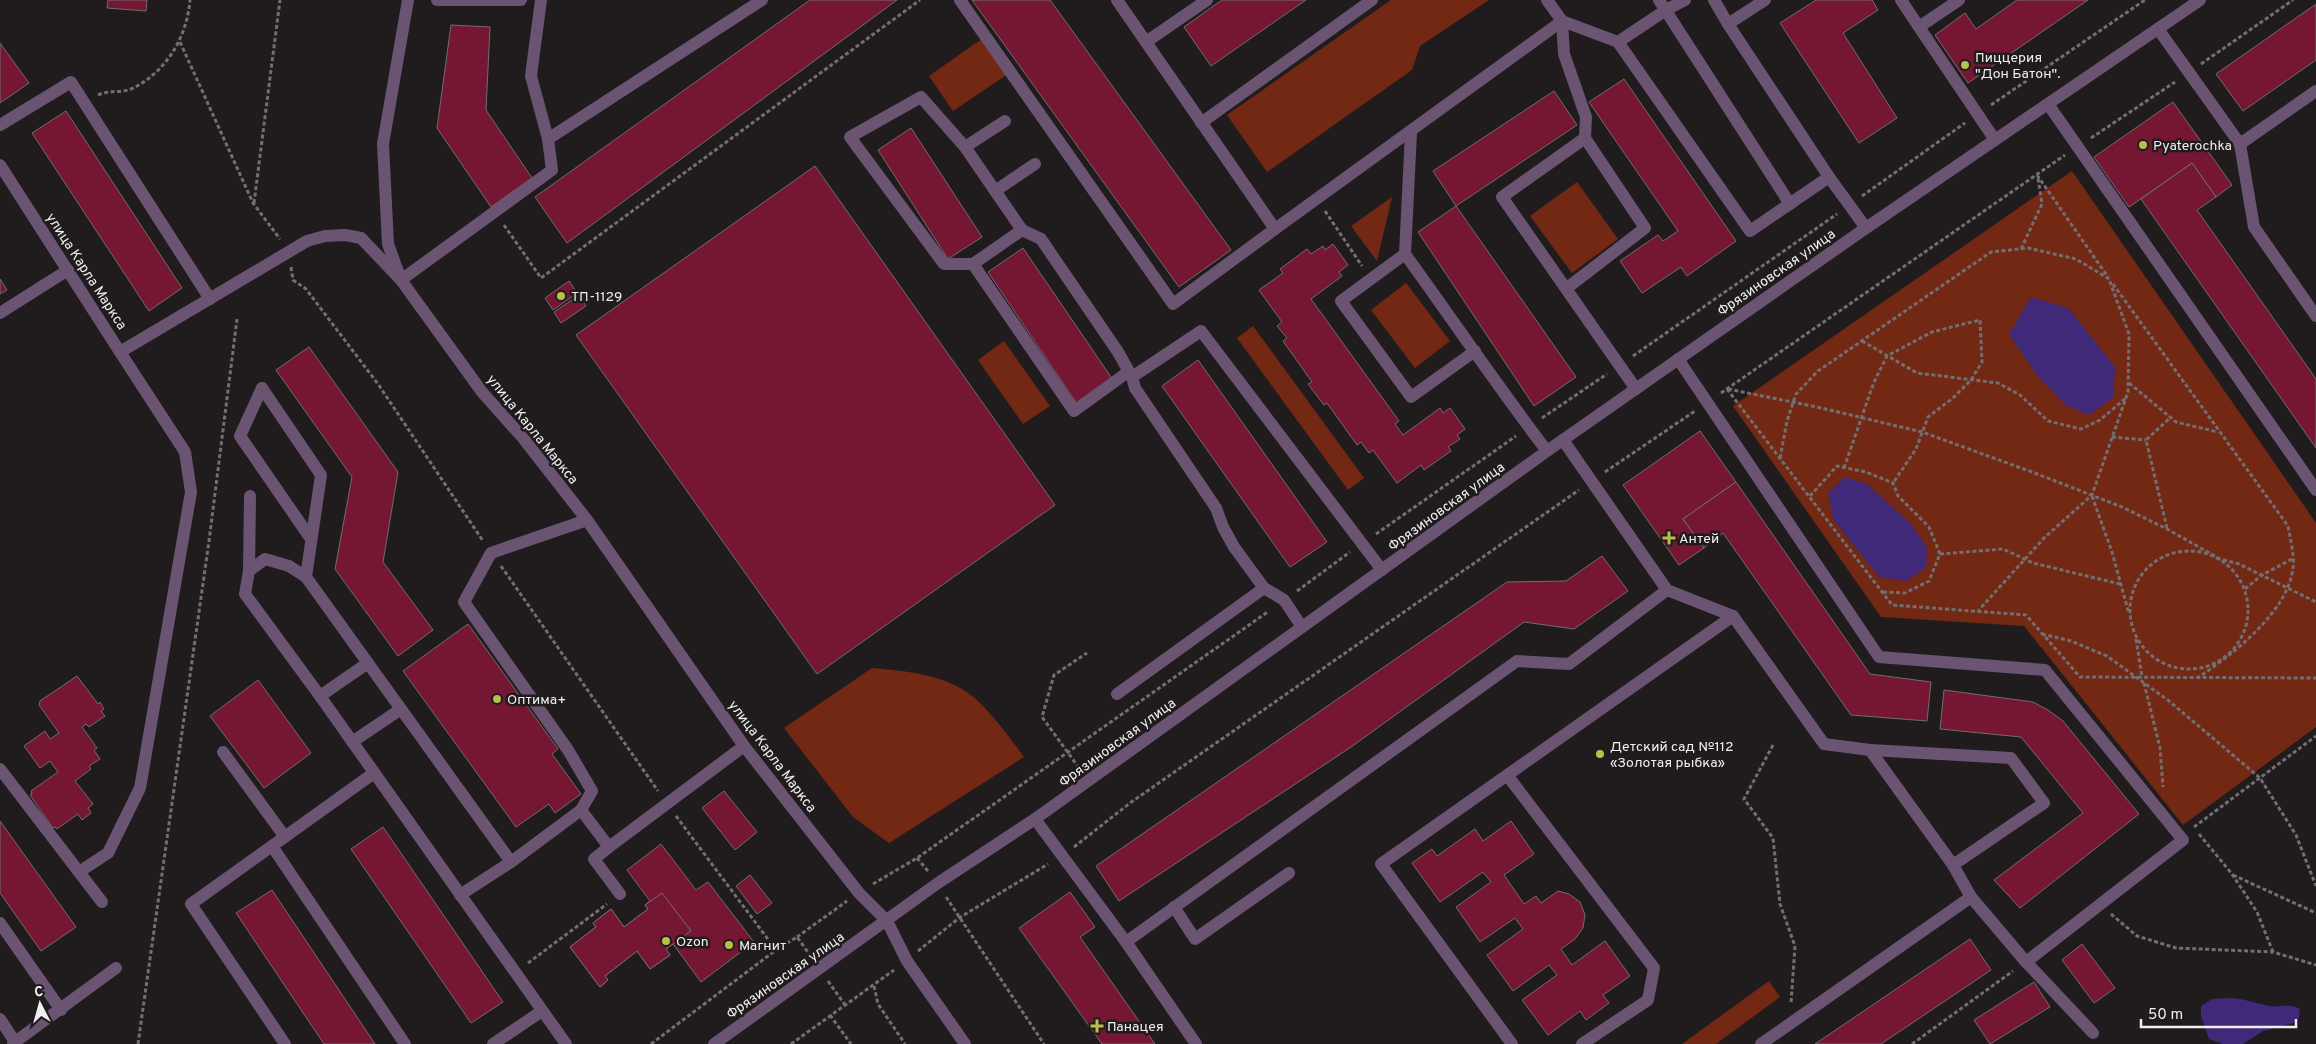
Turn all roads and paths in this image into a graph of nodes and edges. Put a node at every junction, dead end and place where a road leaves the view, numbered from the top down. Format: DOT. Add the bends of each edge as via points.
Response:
graph roads {
  1 [pos="190,0"];
  2 [pos="280,0"];
  3 [pos="408,0"];
  4 [pos="436,0"];
  5 [pos="521,0"];
  6 [pos="541,0"];
  7 [pos="762,0"];
  8 [pos="920,0"];
  9 [pos="960,0"];
  10 [pos="1117,0"];
  11 [pos="1207,0"];
  12 [pos="1372,0"];
  13 [pos="1547,0"];
  14 [pos="1685,0"];
  15 [pos="1714,0"];
  16 [pos="1765,0"];
  17 [pos="1901,0"];
  18 [pos="1959,0"];
  19 [pos="2145,0"];
  20 [pos="2200,0"];
  21 [pos="2292,0"];
  22 [pos="1662,5"];
  23 [pos="1562,22"];
  24 [pos="1728,24"];
  25 [pos="1919,27"];
  26 [pos="2158,29"];
  27 [pos="180,42"];
  28 [pos="1146,42"];
  29 [pos="1618,42"];
  30 [pos="2189,73"];
  31 [pos="2316,91"];
  32 [pos="84,102"];
  33 [pos="2048,104"];
  34 [pos="1978,114"];
  35 [pos="1005,121"];
  36 [pos="1201,123"];
  37 [pos="0,125"];
  38 [pos="1411,132"];
  39 [pos="1585,138"];
  40 [pos="548,139"];
  41 [pos="1995,140"];
  42 [pos="2240,144"];
  43 [pos="965,147"];
  44 [pos="2077,147"];
  45 [pos="0,164"];
  46 [pos="1035,164"];
  47 [pos="2037,175"];
  48 [pos="1830,177"];
  49 [pos="995,191"];
  50 [pos="1317,199"];
  51 [pos="254,203"];
  52 [pos="1790,204"];
  53 [pos="1850,205"];
  54 [pos="495,212"];
  55 [pos="1866,228"];
  56 [pos="1275,229"];
  57 [pos="1022,230"];
  58 [pos="2021,248"];
  59 [pos="289,252"];
  60 [pos="1405,254"];
  61 [pos="973,264"];
  62 [pos="68,270"];
  63 [pos="1371,279"];
  64 [pos="2109,279"];
  65 [pos="401,280"];
  66 [pos="1567,288"];
  67 [pos="210,299"];
  68 [pos="0,312"];
  69 [pos="2316,316"];
  70 [pos="237,319"];
  71 [pos="1862,341"];
  72 [pos="1475,351"];
  73 [pos="120,352"];
  74 [pos="1887,356"];
  75 [pos="1678,359"];
  76 [pos="1620,365"];
  77 [pos="1130,375"];
  78 [pos="1971,380"];
  79 [pos="2128,383"];
  80 [pos="1636,389"];
  81 [pos="1727,389"];
  82 [pos="2126,398"];
  83 [pos="1707,402"];
  84 [pos="1794,402"];
  85 [pos="1861,417"];
  86 [pos="2171,418"];
  87 [pos="1528,427"];
  88 [pos="1922,432"];
  89 [pos="2219,432"];
  90 [pos="2112,437"];
  91 [pos="1563,440"];
  92 [pos="2146,440"];
  93 [pos="1547,451"];
  94 [pos="1780,458"];
  95 [pos="1844,468"];
  96 [pos="1592,481"];
  97 [pos="1893,483"];
  98 [pos="2316,490"];
  99 [pos="2092,495"];
  100 [pos="250,496"];
  101 [pos="1810,496"];
  102 [pos="587,520"];
  103 [pos="2167,529"];
  104 [pos="311,539"];
  105 [pos="1362,544"];
  106 [pos="491,553"];
  107 [pos="1940,554"];
  108 [pos="2025,558"];
  109 [pos="2220,559"];
  110 [pos="2292,559"];
  111 [pos="1382,570"];
  112 [pos="249,571"];
  113 [pos="2262,575"];
  114 [pos="306,577"];
  115 [pos="2120,584"];
  116 [pos="1264,588"];
  117 [pos="2288,588"];
  118 [pos="2245,589"];
  119 [pos="1667,590"];
  120 [pos="1882,592"];
  121 [pos="1284,600"];
  122 [pos="2316,602"];
  123 [pos="1978,611"];
  124 [pos="1732,616"];
  125 [pos="2130,618"];
  126 [pos="1302,627"];
  127 [pos="2041,634"];
  128 [pos="2136,638"];
  129 [pos="1087,653"];
  130 [pos="368,663"];
  131 [pos="2136,677"];
  132 [pos="2142,677"];
  133 [pos="2199,677"];
  134 [pos="2316,678"];
  135 [pos="2143,682"];
  136 [pos="1117,694"];
  137 [pos="320,696"];
  138 [pos="401,709"];
  139 [pos="2316,736"];
  140 [pos="352,742"];
  141 [pos="1773,745"];
  142 [pos="744,746"];
  143 [pos="1870,750"];
  144 [pos="223,752"];
  145 [pos="1067,752"];
  146 [pos="0,769"];
  147 [pos="374,773"];
  148 [pos="1507,775"];
  149 [pos="2260,778"];
  150 [pos="1088,781"];
  151 [pos="667,804"];
  152 [pos="580,810"];
  153 [pos="2164,817"];
  154 [pos="1036,819"];
  155 [pos="285,837"];
  156 [pos="272,846"];
  157 [pos="609,848"];
  158 [pos="1063,855"];
  159 [pos="917,858"];
  160 [pos="511,862"];
  161 [pos="1953,864"];
  162 [pos="78,872"];
  163 [pos="1289,873"];
  164 [pos="2232,874"];
  165 [pos="938,883"];
  166 [pos="2316,886"];
  167 [pos="858,893"];
  168 [pos="620,894"];
  169 [pos="460,895"];
  170 [pos="1971,897"];
  171 [pos="102,902"];
  172 [pos="2101,904"];
  173 [pos="1174,908"];
  174 [pos="2316,914"];
  175 [pos="959,918"];
  176 [pos="887,921"];
  177 [pos="0,923"];
  178 [pos="797,937"];
  179 [pos="1126,942"];
  180 [pos="776,950"];
  181 [pos="2273,952"];
  182 [pos="907,961"];
  183 [pos="2026,962"];
  184 [pos="2316,966"];
  185 [pos="116,968"];
  186 [pos="819,969"];
  187 [pos="515,973"];
  188 [pos="874,986"];
  189 [pos="845,1004"];
  190 [pos="61,1010"];
  191 [pos="542,1011"];
  192 [pos="830,1016"];
  193 [pos="0,1019"];
  194 [pos="1790,1024"];
  195 [pos="2094,1033"];
  196 [pos="15,1044"];
  197 [pos="138,1044"];
  198 [pos="285,1044"];
  199 [pos="405,1044"];
  200 [pos="493,1044"];
  201 [pos="566,1044"];
  202 [pos="651,1044"];
  203 [pos="714,1044"];
  204 [pos="790,1044"];
  205 [pos="851,1044"];
  206 [pos="905,1044"];
  207 [pos="965,1044"];
  208 [pos="1044,1044"];
  209 [pos="1196,1044"];
  210 [pos="1512,1044"];
  211 [pos="1582,1044"];
  212 [pos="1761,1044"];
  213 [pos="1912,1044"];
  1 -- 27 [label="path" via="189,17"];
  2 -- 51 [label="path"];
  3 -- 65 [label="street" via="383,144 388,244"];
  4 -- 5 [label="street"];
  6 -- 40 [label="street" via="531,76"];
  7 -- 40 [label="street"];
  8 -- 54 [label="path" via="541,278"];
  9 -- 56 [label="street" via="1173,304"];
  10 -- 28 [label="street"];
  11 -- 28 [label="street"];
  12 -- 36 [label="street"];
  13 -- 23 [label="street"];
  14 -- 22 [label="street"];
  15 -- 24 [label="street"];
  16 -- 24 [label="street"];
  17 -- 25 [label="street"];
  18 -- 25 [label="street"];
  19 -- 34 [label="path"];
  20 -- 26 [label="street, Фрязиновская улица"];
  21 -- 30 [label="path"];
  22 -- 29 [label="street"];
  22 -- 52 [label="street"];
  23 -- 29 [label="street"];
  23 -- 38 [label="street"];
  23 -- 39 [label="street" via="1564,54 1586,117"];
  24 -- 48 [label="street"];
  25 -- 34 [label="street"];
  26 -- 30 [label="street"];
  26 -- 33 [label="street, Фрязиновская улица"];
  27 -- 32 [label="path" via="158,71 142,83 129,90 104,92"];
  27 -- 51 [label="path"];
  28 -- 36 [label="street"];
  29 -- 52 [label="street" via="1750,231"];
  30 -- 42 [label="street"];
  30 -- 44 [label="path"];
  31 -- 42 [label="street"];
  32 -- 37 [label="street" via="71,82"];
  32 -- 67 [label="street"];
  33 -- 41 [label="street, Фрязиновская улица"];
  33 -- 44 [label="street"];
  34 -- 41 [label="street"];
  34 -- 53 [label="path"];
  35 -- 43 [label="street"];
  36 -- 56 [label="street"];
  38 -- 50 [label="street"];
  38 -- 60 [label="street"];
  39 -- 66 [label="street" via="1645,228"];
  39 -- 66 [label="street" via="1502,197"];
  40 -- 54 [label="street" via="552,170"];
  41 -- 55 [label="street, Фрязиновская улица"];
  42 -- 69 [label="street" via="2254,228"];
  43 -- 49 [label="street"];
  43 -- 61 [label="street" via="921,97 850,136 944,264"];
  44 -- 47 [label="path"];
  44 -- 98 [label="street"];
  45 -- 62 [label="street, улица Карла Маркса"];
  46 -- 49 [label="street"];
  47 -- 58 [label="path" via="2042,204"];
  47 -- 64 [label="path"];
  47 -- 81 [label="path"];
  48 -- 52 [label="street"];
  48 -- 53 [label="street"];
  49 -- 57 [label="street"];
  50 -- 56 [label="street"];
  50 -- 63 [label="path"];
  51 -- 59 [label="path"];
  53 -- 55 [label="street"];
  53 -- 76 [label="path"];
  54 -- 65 [label="street"];
  55 -- 75 [label="street, Фрязиновская улица"];
  57 -- 61 [label="street"];
  57 -- 77 [label="street" via="1041,239 1118,352"];
  58 -- 64 [label="path" via="2076,259"];
  58 -- 71 [label="path" via="1991,252"];
  59 -- 65 [label="street, улица Карла Маркса" via="306,241 325,236 360,238"];
  59 -- 67 [label="street, улица Карла Маркса"];
  59 -- 106 [label="path" via="293,280 306,289 378,384"];
  60 -- 63 [label="street"];
  60 -- 72 [label="street"];
  61 -- 77 [label="street" via="1074,411"];
  62 -- 68 [label="street"];
  62 -- 73 [label="street, улица Карла Маркса"];
  63 -- 72 [label="street" via="1341,301 1410,397"];
  64 -- 79 [label="path" via="2130,334"];
  64 -- 89 [label="path"];
  65 -- 102 [label="street, улица Карла Маркса" via="482,392 523,438"];
  66 -- 76 [label="street"];
  67 -- 73 [label="street, улица Карла Маркса"];
  70 -- 197 [label="path"];
  71 -- 74 [label="path"];
  71 -- 84 [label="path" via="1818,371 1796,394"];
  72 -- 87 [label="street"];
  73 -- 162 [label="street" via="185,452 191,492 140,788 108,853"];
  74 -- 78 [label="path" via="1917,373"];
  74 -- 78 [label="path" via="1932,332 1980,320 1982,362"];
  74 -- 85 [label="path"];
  75 -- 80 [label="street, Фрязиновская улица"];
  75 -- 83 [label="street"];
  76 -- 80 [label="street"];
  76 -- 87 [label="path"];
  77 -- 105 [label="street" via="1201,330"];
  77 -- 116 [label="street" via="1135,388 1216,508 1234,547"];
  78 -- 82 [label="path" via="1998,383 2020,396 2048,421 2081,429 2100,420"];
  78 -- 88 [label="path" via="1928,416"];
  79 -- 82 [label="path"];
  79 -- 86 [label="path"];
  80 -- 91 [label="street, Фрязиновская улица"];
  81 -- 83 [label="path"];
  81 -- 84 [label="path"];
  81 -- 94 [label="path"];
  82 -- 90 [label="path"];
  83 -- 96 [label="path"];
  83 -- 153 [label="street" via="1879,657 2045,670"];
  84 -- 85 [label="path"];
  84 -- 94 [label="path"];
  85 -- 88 [label="path"];
  85 -- 95 [label="path"];
  86 -- 89 [label="path"];
  86 -- 92 [label="path"];
  87 -- 93 [label="street"];
  87 -- 105 [label="path"];
  88 -- 97 [label="path" via="1916,450"];
  88 -- 99 [label="path"];
  89 -- 110 [label="path" via="2288,526"];
  90 -- 92 [label="path"];
  90 -- 99 [label="path"];
  91 -- 93 [label="street, Фрязиновская улица"];
  91 -- 96 [label="street"];
  92 -- 103 [label="path"];
  93 -- 111 [label="street, Фрязиновская улица"];
  94 -- 101 [label="path"];
  95 -- 97 [label="path" via="1866,472"];
  95 -- 101 [label="path" via="1837,466"];
  96 -- 119 [label="street"];
  96 -- 158 [label="path" via="1138,798"];
  97 -- 107 [label="path" via="1898,496 1929,527"];
  99 -- 103 [label="path"];
  99 -- 108 [label="path"];
  99 -- 115 [label="path"];
  100 -- 112 [label="street"];
  101 -- 120 [label="path"];
  102 -- 106 [label="street"];
  102 -- 142 [label="street, улица Карла Маркса"];
  103 -- 109 [label="path"];
  104 -- 104 [label="street" via="321,475 262,388 240,436"];
  104 -- 114 [label="street"];
  105 -- 111 [label="street"];
  105 -- 121 [label="path"];
  106 -- 151 [label="path"];
  106 -- 152 [label="street" via="464,602 568,750 592,791"];
  107 -- 108 [label="path" via="2003,549"];
  107 -- 120 [label="path" via="1929,581 1905,593"];
  108 -- 115 [label="path" via="2033,563"];
  108 -- 123 [label="path"];
  109 -- 113 [label="path"];
  109 -- 118 [label="path" via="2235,572"];
  109 -- 125 [label="path" via="2199,551 2177,551 2156,560 2140,575 2131,595"];
  110 -- 113 [label="path"];
  110 -- 117 [label="path" via="2294,567"];
  111 -- 126 [label="street, Фрязиновская улица"];
  112 -- 114 [label="street" via="264,559 289,566"];
  112 -- 137 [label="street" via="245,594"];
  113 -- 117 [label="path"];
  113 -- 118 [label="path"];
  114 -- 130 [label="street"];
  115 -- 125 [label="path"];
  116 -- 121 [label="street"];
  116 -- 136 [label="street"];
  117 -- 122 [label="path"];
  117 -- 133 [label="path" via="2264,624 2231,656"];
  118 -- 128 [label="path" via="2248,611 2244,633 2231,651 2213,664 2192,669 2170,666 2151,655"];
  119 -- 124 [label="street"];
  119 -- 173 [label="street" via="1568,664 1517,662"];
  120 -- 123 [label="path" via="1892,605"];
  121 -- 126 [label="street"];
  121 -- 145 [label="path"];
  123 -- 127 [label="path" via="2026,614"];
  124 -- 143 [label="street" via="1824,744"];
  124 -- 148 [label="street"];
  125 -- 128 [label="path"];
  126 -- 150 [label="street, Фрязиновская улица"];
  127 -- 131 [label="path" via="2071,641 2107,656"];
  127 -- 131 [label="path" via="2080,676"];
  128 -- 132 [label="path"];
  129 -- 145 [label="path" via="1054,675 1042,717"];
  130 -- 137 [label="street"];
  130 -- 138 [label="street"];
  131 -- 132 [label="path"];
  131 -- 135 [label="path"];
  132 -- 133 [label="path"];
  132 -- 135 [label="path"];
  133 -- 134 [label="path"];
  135 -- 149 [label="path"];
  135 -- 153 [label="path" via="2160,748"];
  137 -- 140 [label="street"];
  138 -- 140 [label="street"];
  138 -- 160 [label="street"];
  139 -- 149 [label="path"];
  140 -- 147 [label="street"];
  141 -- 194 [label="path" via="1744,799 1773,838 1780,904 1795,946"];
  142 -- 151 [label="street"];
  142 -- 167 [label="street, улица Карла Маркса"];
  143 -- 161 [label="street"];
  143 -- 161 [label="street" via="2011,758 2044,803"];
  144 -- 155 [label="street"];
  145 -- 150 [label="path"];
  145 -- 159 [label="path"];
  146 -- 162 [label="street"];
  147 -- 155 [label="street"];
  147 -- 169 [label="street"];
  148 -- 210 [label="street" via="1381,864"];
  148 -- 211 [label="street" via="1654,968 1648,1000"];
  149 -- 164 [label="path" via="2194,828"];
  149 -- 166 [label="path" via="2296,835"];
  150 -- 154 [label="street, Фрязиновская улица"];
  151 -- 157 [label="street"];
  151 -- 180 [label="path"];
  152 -- 157 [label="street"];
  152 -- 160 [label="street"];
  153 -- 172 [label="street" via="2183,840"];
  154 -- 158 [label="street"];
  154 -- 165 [label="street, Фрязиновская улица"];
  155 -- 156 [label="street"];
  156 -- 198 [label="street" via="191,904"];
  156 -- 199 [label="street"];
  157 -- 168 [label="street" via="594,859"];
  158 -- 175 [label="path"];
  158 -- 179 [label="street"];
  159 -- 165 [label="path"];
  159 -- 167 [label="path"];
  160 -- 169 [label="street"];
  161 -- 170 [label="street"];
  162 -- 171 [label="street"];
  163 -- 173 [label="street" via="1195,939"];
  164 -- 174 [label="path"];
  164 -- 181 [label="path" via="2257,912"];
  165 -- 175 [label="path"];
  165 -- 176 [label="street, Фрязиновская улица"];
  167 -- 176 [label="street, улица Карла Маркса"];
  167 -- 178 [label="path"];
  168 -- 187 [label="path"];
  169 -- 187 [label="street"];
  170 -- 183 [label="street"];
  170 -- 194 [label="street"];
  172 -- 181 [label="path" via="2137,936 2176,948"];
  172 -- 183 [label="street"];
  173 -- 179 [label="street"];
  175 -- 182 [label="path"];
  175 -- 208 [label="path"];
  176 -- 182 [label="street, улица Карла Маркса"];
  176 -- 186 [label="street, Фрязиновская улица"];
  177 -- 190 [label="street"];
  178 -- 180 [label="path"];
  178 -- 186 [label="path"];
  179 -- 209 [label="street"];
  180 -- 202 [label="path"];
  181 -- 184 [label="path"];
  182 -- 188 [label="path"];
  182 -- 207 [label="street, улица Карла Маркса"];
  183 -- 195 [label="street"];
  183 -- 213 [label="path"];
  185 -- 190 [label="street"];
  186 -- 189 [label="path"];
  186 -- 203 [label="street, Фрязиновская улица"];
  187 -- 191 [label="street"];
  188 -- 189 [label="path"];
  188 -- 206 [label="path" via="878,1004"];
  189 -- 192 [label="path"];
  190 -- 196 [label="street"];
  191 -- 200 [label="street"];
  191 -- 201 [label="street"];
  192 -- 204 [label="path"];
  192 -- 205 [label="path"];
  193 -- 196 [label="street"];
  194 -- 212 [label="street"];
}
